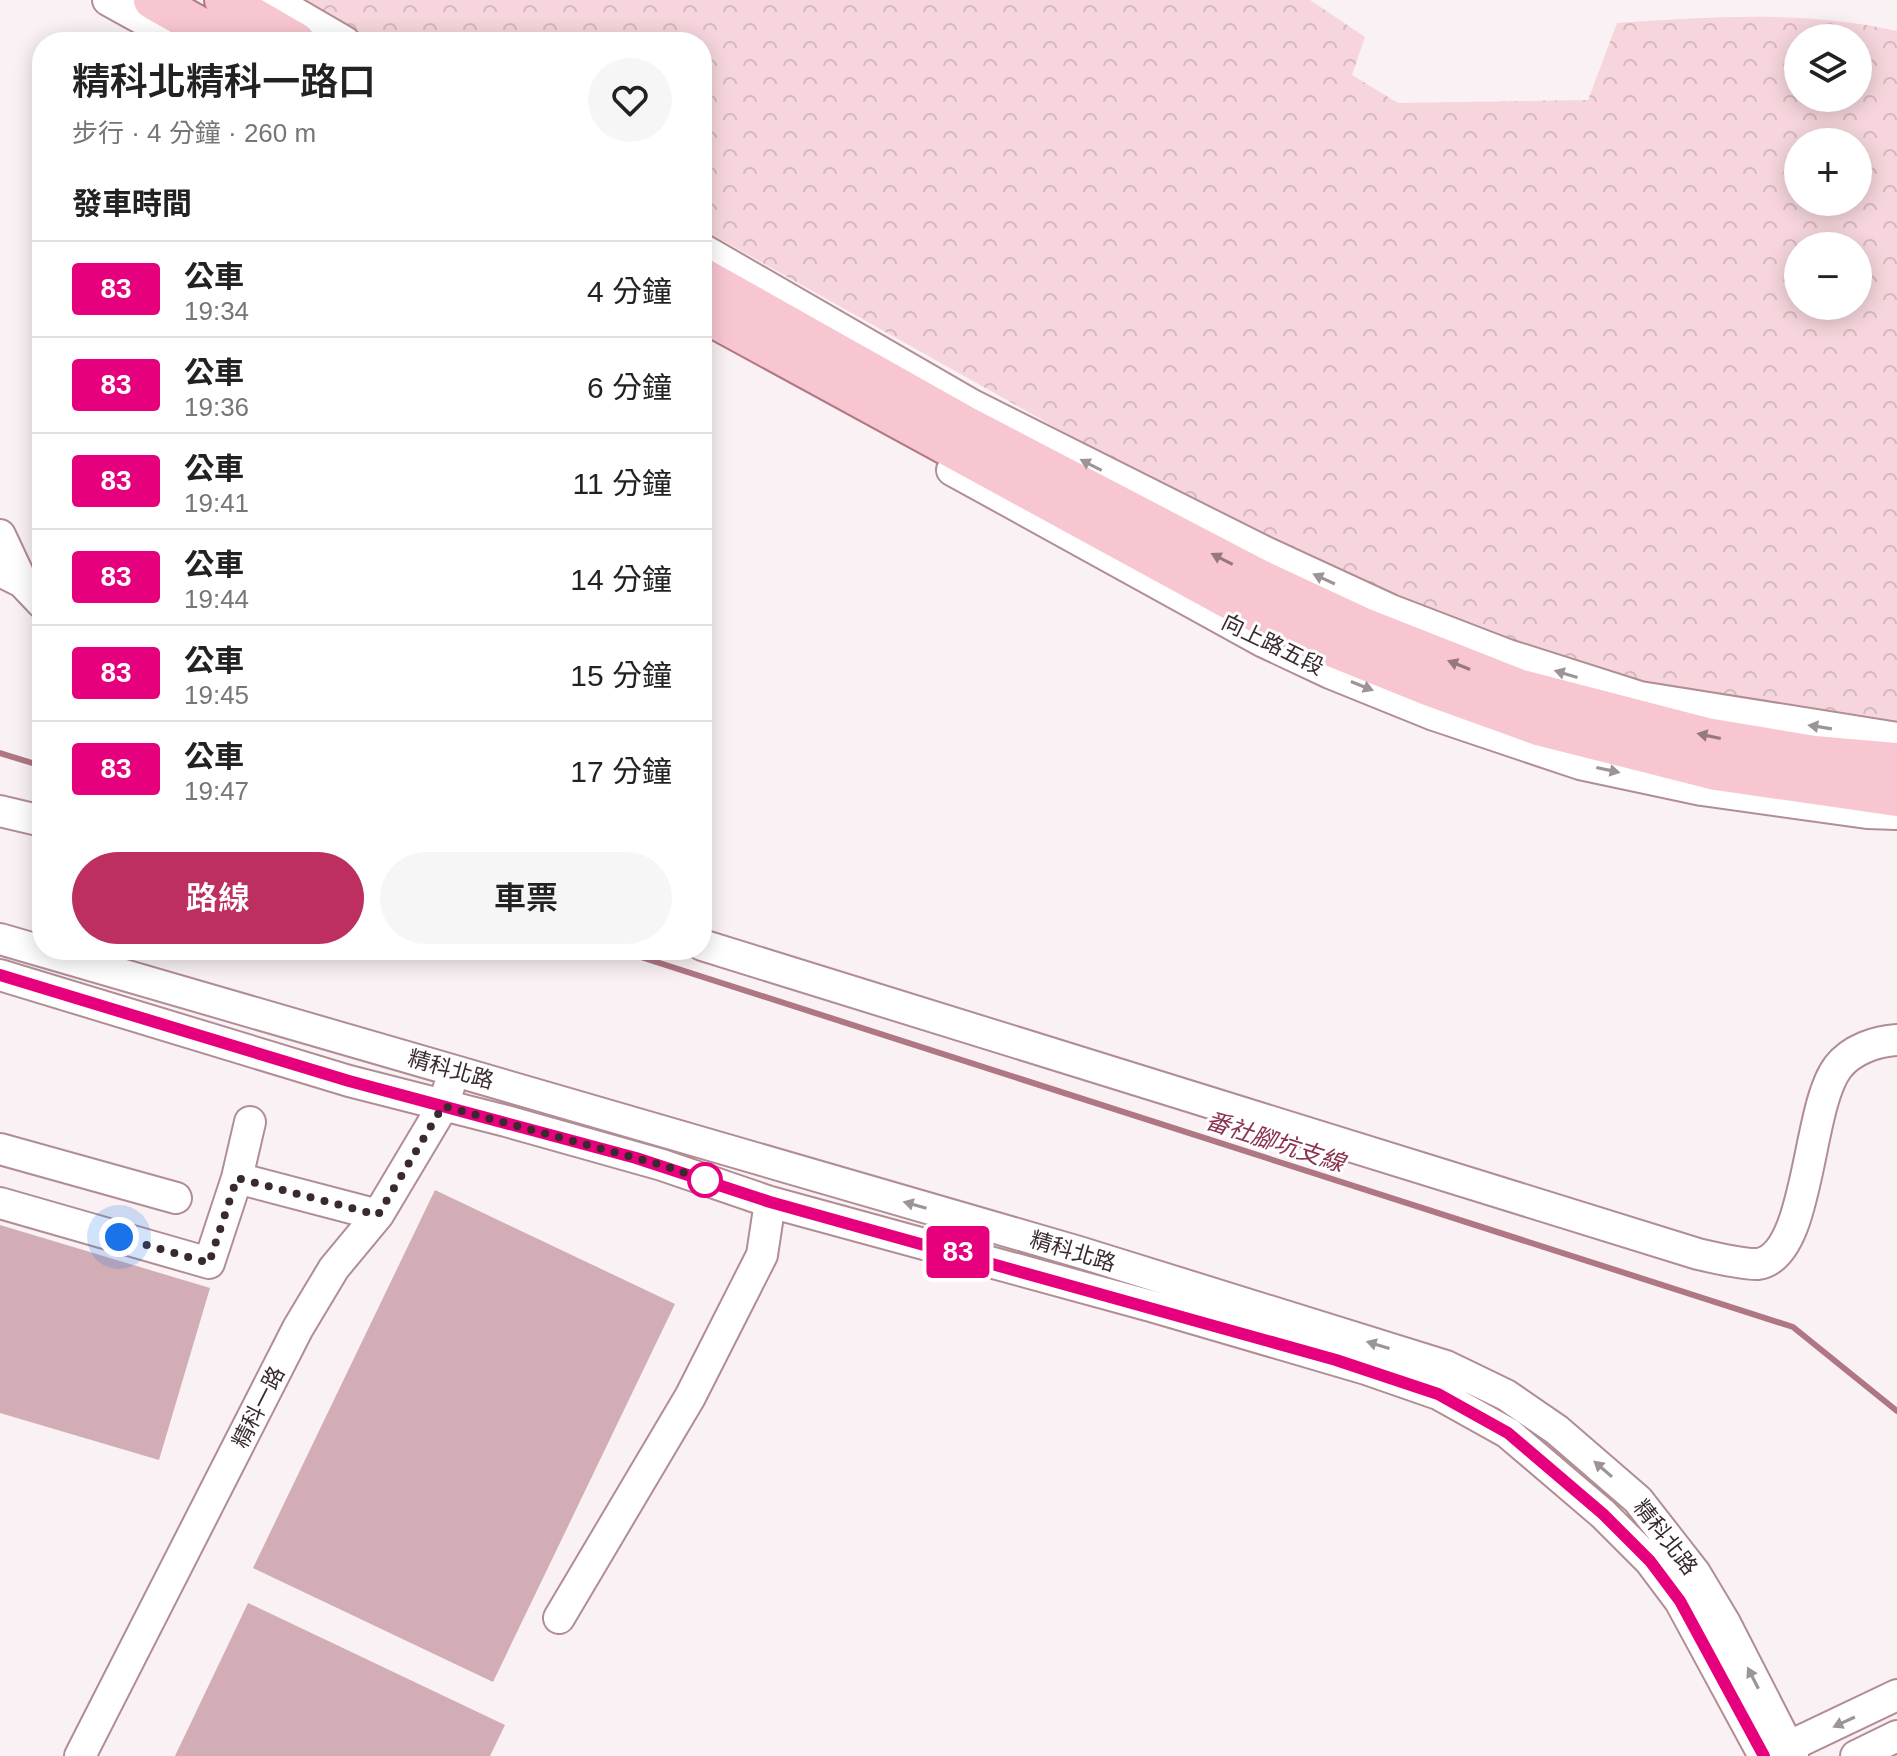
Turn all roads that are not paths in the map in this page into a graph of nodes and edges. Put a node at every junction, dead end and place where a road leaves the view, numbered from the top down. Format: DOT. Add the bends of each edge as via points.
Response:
graph roads {
  1 [pos="108,0"];
  2 [pos="153,0"];
  3 [pos="224,0"];
  4 [pos="273,0"];
  5 [pos="166,32"];
  6 [pos="209,32"];
  7 [pos="279,32"];
  8 [pos="328,32"];
  9 [pos="712,255"];
  10 [pos="712,283"];
  11 [pos="712,317"];
  12 [pos="712,336"];
  13 [pos="0,535"];
  14 [pos="21,585"];
  15 [pos="1897,738"];
  16 [pos="1897,762"];
  17 [pos="1897,797"];
  18 [pos="0,811"];
  19 [pos="1897,814"];
  20 [pos="32,819"];
  21 [pos="0,939"];
  22 [pos="32,948"];
  23 [pos="712,948"];
  24 [pos="73,960"];
  25 [pos="0,975"];
  26 [pos="1897,1040"];
  27 [pos="454,1070"];
  28 [pos="443,1106"];
  29 [pos="250,1122"];
  30 [pos="0,1149"];
  31 [pos="237,1178"];
  32 [pos="176,1198"];
  33 [pos="770,1202"];
  34 [pos="0,1203"];
  35 [pos="378,1215"];
  36 [pos="559,1618"];
  37 [pos="1897,1695"];
  38 [pos="1897,1736"];
  39 [pos="1778,1754"];
  40 [pos="80,1756"];
  41 [pos="1856,1756"];
  1 -- 5 [label="street"];
  2 -- 6 [label="main road"];
  3 -- 7 [label="main road"];
  4 -- 8 [label="street"];
  15 -- 9 [label="street, one-way" via="1640,697 1391,610 972,405"];
  16 -- 10 [label="main road, one-way" via="1706,737 1518,688 1363,627 965,425"];
  11 -- 17 [label="main road, 向上路五段" via="1306,637 1538,726 1716,771"];
  12 -- 19 [label="street, 向上路五段, one-way" via="1264,642 1434,715 1580,764 1702,790"];
  13 -- 14 [label="street"];
  18 -- 20 [label="street"];
  21 -- 22 [label="street, 精科北路"];
  23 -- 26 [label="street" via="1698,1254 1758,1264 1780,1252 1796,1221 1811,1144 1837,1068 1860,1049"];
  24 -- 27 [label="street, 精科北路"];
  25 -- 28 [label="street, 精科北路"];
  27 -- 28 [label="street, 精科一路"];
  39 -- 27 [label="street, 精科北路, one-way" via="1725,1623 1695,1573 1638,1500 1557,1430 1506,1395 1446,1366 1079,1252"];
  28 -- 33 [label="street, 精科北路" via="662,1165"];
  28 -- 35 [label="street, 精科一路"];
  29 -- 31 [label="street"];
  30 -- 32 [label="street"];
  31 -- 34 [label="street" via="209,1263"];
  31 -- 35 [label="street"];
  33 -- 36 [label="street" via="762,1255 690,1397"];
  33 -- 39 [label="street, 精科北路" via="1137,1302 1438,1394 1508,1433 1650,1561"];
  35 -- 40 [label="street, 精科一路" via="334,1268 298,1328"];
  37 -- 39 [label="street, one-way"];
  38 -- 41 [label="street"];
}
